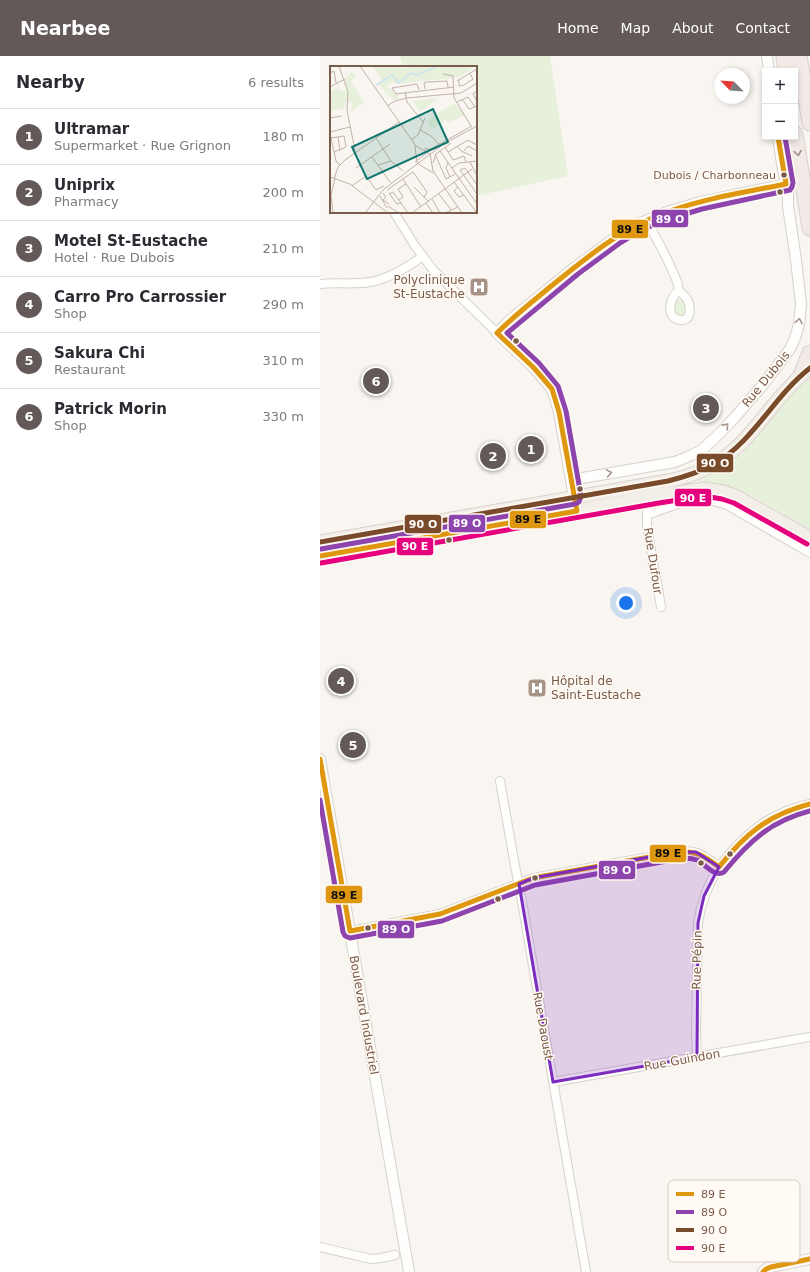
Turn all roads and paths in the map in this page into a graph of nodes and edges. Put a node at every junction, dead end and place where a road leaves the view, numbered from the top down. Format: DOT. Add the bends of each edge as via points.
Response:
graph roads {
  1 [pos="767,56"];
  2 [pos="784,56"];
  3 [pos="799,56"];
  4 [pos="769,68"];
  5 [pos="786,68"];
  6 [pos="810,123"];
  7 [pos="779,140"];
  8 [pos="796,140"];
  9 [pos="786,184"];
  10 [pos="395,213"];
  11 [pos="647,220"];
  12 [pos="810,228"];
  13 [pos="423,256"];
  14 [pos="320,284"];
  15 [pos="679,291"];
  16 [pos="497,333"];
  17 [pos="810,353"];
  18 [pos="806,371"];
  19 [pos="571,480"];
  20 [pos="574,497"];
  21 [pos="646,498"];
  22 [pos="577,511"];
  23 [pos="647,515"];
  24 [pos="810,538"];
  25 [pos="320,542"];
  26 [pos="810,553"];
  27 [pos="320,556"];
  28 [pos="661,607"];
  29 [pos="320,759"];
  30 [pos="500,780"];
  31 [pos="810,804"];
  32 [pos="719,866"];
  33 [pos="518,884"];
  34 [pos="350,932"];
  35 [pos="810,1037"];
  36 [pos="697,1057"];
  37 [pos="553,1082"];
  38 [pos="320,1246"];
  39 [pos="395,1255"];
  40 [pos="810,1259"];
  41 [pos="800,1261"];
  42 [pos="795,1262"];
  43 [pos="408,1272"];
  44 [pos="586,1272"];
  45 [pos="763,1272"];
  1 -- 4 [label="street"];
  2 -- 5 [label="highway"];
  3 -- 6 [label="highway"];
  7 -- 9 [label="street, Rue Dubois"];
  8 -- 12 [label="highway, one-way"];
  9 -- 11 [label="street" via="700,202"];
  19 -- 9 [label="street, Rue Dubois, one-way" via="675,462 697,452 714,440 788,353 797,334 801,309"];
  10 -- 13 [label="street"];
  11 -- 15 [label="street" via="671,267"];
  11 -- 16 [label="street" via="581,262"];
  13 -- 14 [label="street" via="395,273 375,281"];
  13 -- 16 [label="street" via="444,281"];
  16 -- 19 [label="street" via="552,389 559,412"];
  17 -- 18 [label="highway"];
  18 -- 20 [label="main road" via="742,443 729,456 712,466 675,480"];
  19 -- 20 [label="street"];
  20 -- 22 [label="street"];
  20 -- 25 [label="main road"];
  21 -- 22 [label="main road"];
  21 -- 23 [label="street, Rue Dufour"];
  21 -- 24 [label="main road" via="699,490 724,492 747,502"];
  22 -- 27 [label="main road"];
  23 -- 26 [label="street, Rue Dufour" via="686,501 715,501"];
  23 -- 28 [label="street, Rue Dufour"];
  29 -- 34 [label="street, Boulevard Industriel"];
  30 -- 33 [label="street, Rue Daoust"];
  31 -- 32 [label="street, Rue Pépin" via="786,811 758,826 747,834"];
  32 -- 33 [label="street" via="698,853 684,851 533,878"];
  32 -- 36 [label="street, Rue Pépin" via="702,901 698,923"];
  33 -- 34 [label="street" via="440,914"];
  33 -- 37 [label="street, Rue Daoust"];
  34 -- 43 [label="street, Boulevard Industriel"];
  35 -- 36 [label="street, Rue Guindon"];
  36 -- 37 [label="street, Rue Guindon"];
  37 -- 44 [label="street, Rue Daoust"];
  38 -- 39 [label="street" via="366,1258 378,1259"];
  40 -- 41 [label="street"];
  42 -- 45 [label="street" via="771,1267"];
}
